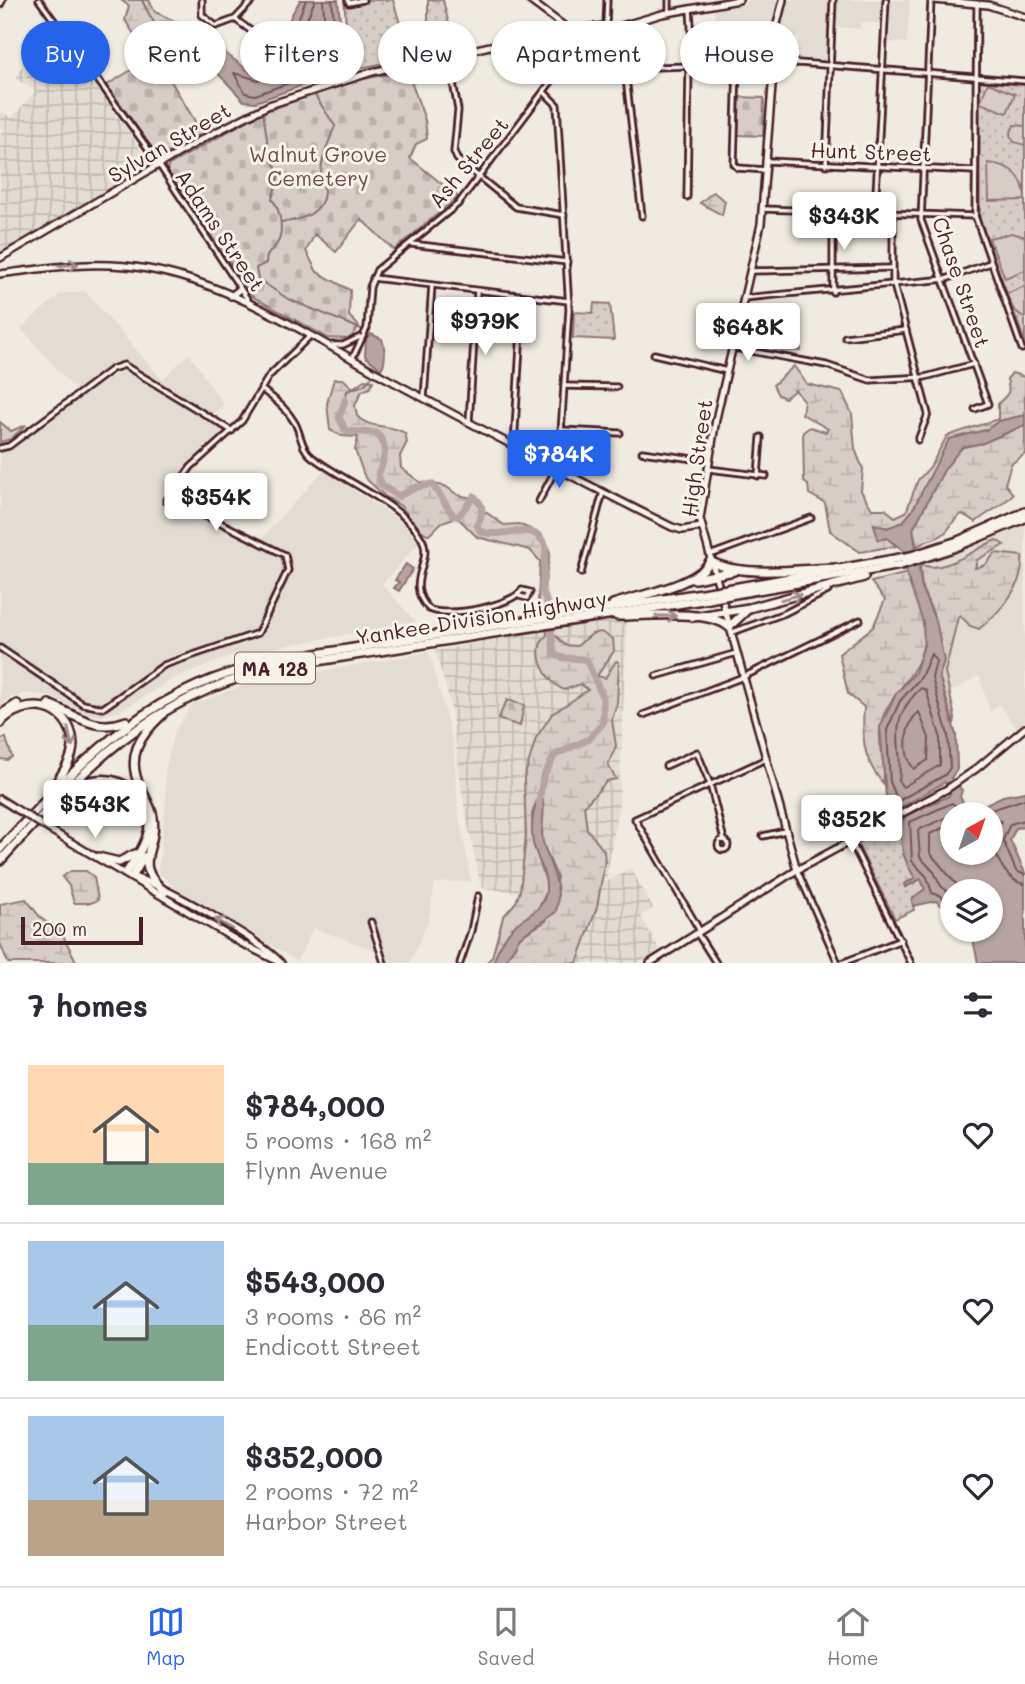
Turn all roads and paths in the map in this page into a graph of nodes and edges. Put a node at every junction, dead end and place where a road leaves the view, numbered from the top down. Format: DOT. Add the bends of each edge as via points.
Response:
graph roads {
  1 [pos="39,0"];
  2 [pos="202,0"];
  3 [pos="253,0"];
  4 [pos="363,0"];
  5 [pos="529,0"];
  6 [pos="607,0"];
  7 [pos="669,0"];
  8 [pos="740,0"];
  9 [pos="783,0"];
  10 [pos="833,0"];
  11 [pos="886,0"];
  12 [pos="933,0"];
  13 [pos="348,1"];
  14 [pos="978,3"];
  15 [pos="690,9"];
  16 [pos="669,13"];
  17 [pos="553,18"];
  18 [pos="1025,18"];
  19 [pos="235,19"];
  20 [pos="552,21"];
  21 [pos="557,21"];
  22 [pos="608,21"];
  23 [pos="636,21"];
  24 [pos="691,21"];
  25 [pos="780,21"];
  26 [pos="240,23"];
  27 [pos="799,64"];
  28 [pos="831,66"];
  29 [pos="881,69"];
  30 [pos="378,71"];
  31 [pos="928,73"];
  32 [pos="975,76"];
  33 [pos="1025,80"];
  34 [pos="453,84"];
  35 [pos="550,84"];
  36 [pos="627,84"];
  37 [pos="689,84"];
  38 [pos="736,84"];
  39 [pos="772,84"];
  40 [pos="544,92"];
  41 [pos="766,161"];
  42 [pos="159,165"];
  43 [pos="826,165"];
  44 [pos="877,167"];
  45 [pos="923,168"];
  46 [pos="766,170"];
  47 [pos="975,172"];
  48 [pos="479,178"];
  49 [pos="687,197"];
  50 [pos="762,209"];
  51 [pos="833,212"];
  52 [pos="875,214"];
  53 [pos="893,214"];
  54 [pos="921,214"];
  55 [pos="564,215"];
  56 [pos="642,216"];
  57 [pos="975,216"];
  58 [pos="409,244"];
  59 [pos="0,258"];
  60 [pos="567,262"];
  61 [pos="990,263"];
  62 [pos="892,268"];
  63 [pos="831,270"];
  64 [pos="751,271"];
  65 [pos="0,274"];
  66 [pos="373,278"];
  67 [pos="942,279"];
  68 [pos="432,285"];
  69 [pos="894,285"];
  70 [pos="240,289"];
  71 [pos="477,291"];
  72 [pos="833,292"];
  73 [pos="231,296"];
  74 [pos="523,297"];
  75 [pos="744,298"];
  76 [pos="569,301"];
  77 [pos="255,306"];
  78 [pos="907,330"];
  79 [pos="364,333"];
  80 [pos="310,336"];
  81 [pos="845,337"];
  82 [pos="324,343"];
  83 [pos="732,348"];
  84 [pos="1022,349"];
  85 [pos="654,354"];
  86 [pos="352,359"];
  87 [pos="974,364"];
  88 [pos="727,371"];
  89 [pos="920,377"];
  90 [pos="565,386"];
  91 [pos="617,387"];
  92 [pos="261,389"];
  93 [pos="424,398"];
  94 [pos="975,409"];
  95 [pos="469,422"];
  96 [pos="232,430"];
  97 [pos="562,430"];
  98 [pos="620,433"];
  99 [pos="761,437"];
  100 [pos="918,440"];
  101 [pos="514,445"];
  102 [pos="0,448"];
  103 [pos="642,452"];
  104 [pos="709,461"];
  105 [pos="557,468"];
  106 [pos="707,469"];
  107 [pos="758,476"];
  108 [pos="766,476"];
  109 [pos="603,492"];
  110 [pos="539,501"];
  111 [pos="1025,512"];
  112 [pos="811,518"];
  113 [pos="1025,518"];
  114 [pos="701,527"];
  115 [pos="923,556"];
  116 [pos="709,558"];
  117 [pos="900,562"];
  118 [pos="858,568"];
  119 [pos="888,568"];
  120 [pos="742,569"];
  121 [pos="581,573"];
  122 [pos="714,575"];
  123 [pos="688,580"];
  124 [pos="734,591"];
  125 [pos="828,591"];
  126 [pos="520,596"];
  127 [pos="638,606"];
  128 [pos="749,608"];
  129 [pos="619,609"];
  130 [pos="725,612"];
  131 [pos="693,617"];
  132 [pos="860,620"];
  133 [pos="539,622"];
  134 [pos="730,630"];
  135 [pos="0,648"];
  136 [pos="737,653"];
  137 [pos="656,677"];
  138 [pos="743,677"];
  139 [pos="174,704"];
  140 [pos="0,715"];
  141 [pos="643,715"];
  142 [pos="139,716"];
  143 [pos="0,723"];
  144 [pos="1025,728"];
  145 [pos="766,758"];
  146 [pos="666,766"];
  147 [pos="710,784"];
  148 [pos="0,799"];
  149 [pos="48,803"];
  150 [pos="787,830"];
  151 [pos="764,836"];
  152 [pos="724,840"];
  153 [pos="851,841"];
  154 [pos="145,848"];
  155 [pos="0,849"];
  156 [pos="98,857"];
  157 [pos="0,861"];
  158 [pos="797,870"];
  159 [pos="129,875"];
  160 [pos="165,892"];
  161 [pos="478,896"];
  162 [pos="371,922"];
  163 [pos="699,932"];
  164 [pos="901,940"];
  165 [pos="281,963"];
  166 [pos="384,963"];
  167 [pos="460,963"];
  168 [pos="650,963"];
  169 [pos="716,963"];
  170 [pos="838,963"];
  171 [pos="911,963"];
  1 -- 42 [label="street, Adams Street"];
  2 -- 19 [label="street" via="202,15 210,23 221,26"];
  3 -- 19 [label="street"];
  4 -- 13 [label="street"];
  5 -- 17 [label="main road"];
  6 -- 22 [label="street"];
  7 -- 16 [label="street"];
  8 -- 15 [label="main road, Sylvan Street"];
  9 -- 25 [label="main road, High Street"];
  10 -- 28 [label="street"];
  11 -- 29 [label="street"];
  12 -- 14 [label="main road"];
  12 -- 31 [label="street, Chase Street"];
  14 -- 18 [label="main road"];
  14 -- 32 [label="street"];
  15 -- 16 [label="main road, Sylvan Street"];
  15 -- 24 [label="street"];
  16 -- 23 [label="main road, Sylvan Street"];
  17 -- 20 [label="main road"];
  17 -- 21 [label="main road"];
  19 -- 26 [label="street"];
  27 -- 28 [label="street"];
  28 -- 29 [label="street"];
  28 -- 43 [label="street"];
  29 -- 31 [label="street"];
  29 -- 44 [label="street"];
  30 -- 42 [label="main road, Sylvan Street" via="269,105"];
  31 -- 32 [label="street"];
  31 -- 45 [label="street, Chase Street"];
  32 -- 33 [label="street"];
  32 -- 47 [label="street"];
  34 -- 48 [label="street" via="458,110 455,155"];
  35 -- 40 [label="street, Ash Street"];
  36 -- 56 [label="street"];
  37 -- 49 [label="street"];
  38 -- 46 [label="street" via="734,164"];
  39 -- 41 [label="main road, High Street"];
  40 -- 48 [label="street, Ash Street"];
  40 -- 55 [label="street" via="557,105"];
  41 -- 43 [label="street, Hunt Street"];
  41 -- 46 [label="main road, High Street"];
  42 -- 59 [label="main road, Sylvan Street"];
  42 -- 70 [label="street, Adams Street"];
  43 -- 44 [label="street, Hunt Street"];
  44 -- 45 [label="street, Hunt Street"];
  44 -- 52 [label="street"];
  45 -- 47 [label="street, Hunt Street"];
  45 -- 54 [label="street, Chase Street"];
  46 -- 50 [label="main road, High Street"];
  47 -- 57 [label="street"];
  48 -- 55 [label="street" via="516,207"];
  48 -- 58 [label="street, Ash Street" via="452,211"];
  50 -- 51 [label="street"];
  50 -- 64 [label="main road, High Street"];
  51 -- 52 [label="street"];
  51 -- 63 [label="street"];
  52 -- 53 [label="street"];
  53 -- 54 [label="street"];
  53 -- 62 [label="street"];
  54 -- 57 [label="street"];
  54 -- 67 [label="street, Chase Street"];
  55 -- 60 [label="street"];
  57 -- 61 [label="street"];
  58 -- 60 [label="street"];
  58 -- 66 [label="street, Ash Street" via="381,265"];
  60 -- 76 [label="street"];
  61 -- 67 [label="street"];
  61 -- 84 [label="street"];
  62 -- 63 [label="street"];
  62 -- 69 [label="street"];
  63 -- 64 [label="street"];
  63 -- 72 [label="street"];
  64 -- 75 [label="main road, High Street"];
  65 -- 73 [label="main road, one-way" via="69,265 124,265 191,279"];
  66 -- 68 [label="street"];
  66 -- 79 [label="street"];
  67 -- 69 [label="street"];
  67 -- 87 [label="street, Chase Street"];
  68 -- 71 [label="street"];
  68 -- 93 [label="street"];
  69 -- 72 [label="street"];
  69 -- 78 [label="street"];
  70 -- 73 [label="main road"];
  70 -- 77 [label="street, Adams Street"];
  71 -- 74 [label="street"];
  71 -- 95 [label="street"];
  72 -- 75 [label="street"];
  73 -- 77 [label="main road"];
  74 -- 76 [label="street"];
  74 -- 101 [label="street"];
  75 -- 83 [label="main road, High Street"];
  76 -- 90 [label="street"];
  77 -- 80 [label="main road"];
  78 -- 81 [label="street"];
  78 -- 89 [label="street"];
  79 -- 82 [label="street" via="343,345"];
  79 -- 86 [label="street"];
  80 -- 82 [label="main road"];
  80 -- 92 [label="street"];
  82 -- 86 [label="main road"];
  83 -- 88 [label="main road, High Street"];
  83 -- 89 [label="street" via="837,367 870,380"];
  85 -- 88 [label="street"];
  86 -- 93 [label="main road"];
  87 -- 89 [label="street"];
  87 -- 94 [label="street, Chase Street" via="988,404"];
  88 -- 104 [label="main road, High Street"];
  89 -- 100 [label="street" via="928,418"];
  90 -- 91 [label="street"];
  90 -- 97 [label="street"];
  92 -- 96 [label="street"];
  92 -- 126 [label="street" via="286,411 310,454 386,505 420,535 425,551 418,591 429,609 449,612"];
  93 -- 95 [label="main road"];
  95 -- 101 [label="main road"];
  96 -- 102 [label="street" via="124,365"];
  96 -- 135 [label="street" via="191,467 166,501 285,555 288,570 258,633 174,660 111,704 98,708 83,704"];
  97 -- 98 [label="street"];
  97 -- 105 [label="street"];
  99 -- 107 [label="street"];
  101 -- 105 [label="main road"];
  103 -- 104 [label="street"];
  104 -- 106 [label="main road, High Street"];
  105 -- 109 [label="main road"];
  105 -- 110 [label="street"];
  106 -- 107 [label="street"];
  106 -- 114 [label="main road, High Street"];
  107 -- 108 [label="street"];
  109 -- 114 [label="main road" via="672,527"];
  109 -- 121 [label="street"];
  111 -- 115 [label="highway, Yankee Division Highway / MA 128"];
  112 -- 116 [label="street"];
  113 -- 115 [label="highway, Yankee Division Highway / MA 128"];
  114 -- 116 [label="main road, High Street"];
  115 -- 117 [label="highway, Yankee Division Highway / MA 128"];
  116 -- 120 [label="highway" via="723,567"];
  116 -- 122 [label="main road, High Street"];
  116 -- 123 [label="highway" via="705,569"];
  117 -- 118 [label="highway, Yankee Division Highway / MA 128"];
  117 -- 119 [label="highway, Yankee Division Highway / MA 128"];
  118 -- 120 [label="highway"];
  118 -- 124 [label="highway, Yankee Division Highway / MA 128"];
  119 -- 124 [label="highway, Yankee Division Highway / MA 128"];
  128 -- 119 [label="highway, one-way"];
  120 -- 122 [label="highway"];
  122 -- 123 [label="highway"];
  122 -- 130 [label="main road, High Street"];
  123 -- 127 [label="highway"];
  124 -- 127 [label="highway, Yankee Division Highway / MA 128, bridge"];
  125 -- 134 [label="street" via="785,613"];
  127 -- 129 [label="highway, Yankee Division Highway / MA 128"];
  127 -- 129 [label="highway"];
  127 -- 131 [label="highway, one-way"];
  128 -- 130 [label="highway"];
  128 -- 134 [label="highway" via="738,615"];
  129 -- 133 [label="highway, Yankee Division Highway / MA 128"];
  130 -- 131 [label="highway"];
  130 -- 134 [label="main road, High Street"];
  131 -- 134 [label="highway" via="721,621"];
  132 -- 138 [label="street"];
  133 -- 139 [label="highway, Yankee Division Highway / MA 128" via="273,668"];
  133 -- 142 [label="highway, Yankee Division Highway / MA 128" via="250,666 201,683"];
  134 -- 136 [label="main road, High Street"];
  136 -- 137 [label="street"];
  136 -- 138 [label="main road, High Street"];
  138 -- 141 [label="street"];
  138 -- 145 [label="main road, High Street"];
  139 -- 149 [label="highway, Yankee Division Highway / MA 128" via="130,732"];
  139 -- 154 [label="highway" via="143,734 135,749 136,776 153,820"];
  140 -- 142 [label="highway" via="16,704 37,701 95,725 114,725"];
  142 -- 149 [label="highway, Yankee Division Highway / MA 128" via="100,746"];
  143 -- 149 [label="highway, one-way" via="16,709 38,705 56,713 68,726 71,757"];
  144 -- 153 [label="main road" via="958,782"];
  145 -- 147 [label="street"];
  145 -- 150 [label="main road, High Street"];
  146 -- 147 [label="street" via="697,752"];
  147 -- 152 [label="street"];
  147 -- 163 [label="street" via="635,820"];
  148 -- 156 [label="main road, bridge"];
  149 -- 154 [label="highway" via="88,781 108,779 124,784 145,808 149,824"];
  149 -- 155 [label="highway, Yankee Division Highway / MA 128"];
  149 -- 157 [label="highway, Yankee Division Highway / MA 128"];
  150 -- 151 [label="street"];
  150 -- 158 [label="main road, High Street"];
  153 -- 158 [label="main road"];
  153 -- 164 [label="street"];
  154 -- 156 [label="highway" via="124,862"];
  154 -- 159 [label="highway"];
  154 -- 160 [label="highway" via="148,874"];
  156 -- 159 [label="main road"];
  158 -- 163 [label="main road"];
  158 -- 170 [label="street"];
  159 -- 160 [label="main road"];
  159 -- 165 [label="main road"];
  165 -- 160 [label="main road, one-way" via="237,931"];
  161 -- 167 [label="street"];
  162 -- 166 [label="street"];
  163 -- 168 [label="main road"];
  163 -- 169 [label="street"];
  164 -- 170 [label="street"];
  164 -- 171 [label="street"];
}
